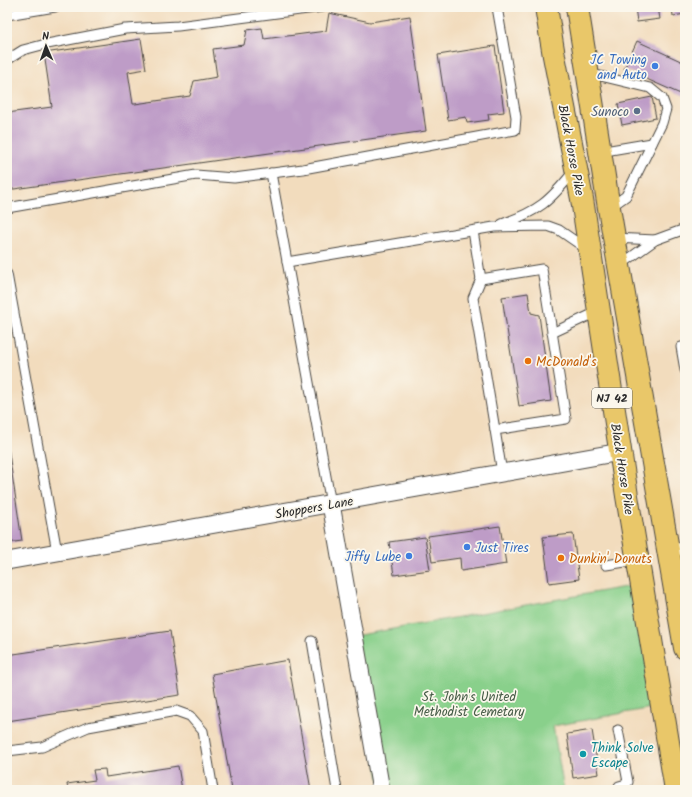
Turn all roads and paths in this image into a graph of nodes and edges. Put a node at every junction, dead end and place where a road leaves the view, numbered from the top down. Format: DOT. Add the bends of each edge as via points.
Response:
graph roads {
  1 [pos="55,7"];
  2 [pos="323,7"];
  3 [pos="497,7"];
  4 [pos="546,7"];
  5 [pos="577,7"];
  6 [pos="7,15"];
  7 [pos="7,60"];
  8 [pos="587,72"];
  9 [pos="652,143"];
  10 [pos="600,152"];
  11 [pos="576,169"];
  12 [pos="271,173"];
  13 [pos="7,208"];
  14 [pos="609,208"];
  15 [pos="494,227"];
  16 [pos="685,228"];
  17 [pos="473,231"];
  18 [pos="614,238"];
  19 [pos="654,240"];
  20 [pos="590,251"];
  21 [pos="287,262"];
  22 [pos="619,266"];
  23 [pos="7,274"];
  24 [pos="481,279"];
  25 [pos="599,311"];
  26 [pos="552,333"];
  27 [pos="685,346"];
  28 [pos="685,370"];
  29 [pos="495,430"];
  30 [pos="620,452"];
  31 [pos="502,473"];
  32 [pos="331,504"];
  33 [pos="666,538"];
  34 [pos="57,552"];
  35 [pos="685,552"];
  36 [pos="638,560"];
  37 [pos="7,561"];
  38 [pos="606,565"];
  39 [pos="681,595"];
  40 [pos="312,641"];
  41 [pos="685,648"];
  42 [pos="618,730"];
  43 [pos="7,751"];
  44 [pos="213,790"];
  45 [pos="337,790"];
  46 [pos="381,790"];
  47 [pos="617,790"];
  48 [pos="676,790"];
  1 -- 6 [label="lane"];
  2 -- 7 [label="lane" via="178,26 125,29 42,45 23,50"];
  3 -- 12 [label="lane" via="516,117 515,130"];
  4 -- 11 [label="highway, Black Horse Pike / NJ 42"];
  5 -- 8 [label="highway, Black Horse Pike / NJ 42"];
  8 -- 9 [label="lane" via="650,88 662,98 666,109"];
  8 -- 10 [label="highway, Black Horse Pike / NJ 42"];
  9 -- 10 [label="lane"];
  9 -- 14 [label="lane" via="626,196"];
  10 -- 14 [label="highway, Black Horse Pike / NJ 42"];
  11 -- 15 [label="lane" via="539,208 521,218"];
  11 -- 20 [label="highway, Black Horse Pike / NJ 42"];
  12 -- 13 [label="lane" via="234,178 196,175"];
  12 -- 21 [label="lane"];
  14 -- 18 [label="highway, Black Horse Pike / NJ 42"];
  15 -- 17 [label="lane"];
  15 -- 20 [label="lane" via="548,226 559,230"];
  16 -- 19 [label="lane"];
  17 -- 21 [label="lane"];
  17 -- 24 [label="lane"];
  18 -- 19 [label="lane"];
  18 -- 22 [label="highway, Black Horse Pike / NJ 42"];
  19 -- 22 [label="lane"];
  20 -- 25 [label="highway, Black Horse Pike / NJ 42"];
  21 -- 32 [label="lane"];
  22 -- 33 [label="highway, Black Horse Pike / NJ 42"];
  23 -- 34 [label="lane"];
  24 -- 26 [label="lane" via="542,269"];
  24 -- 29 [label="lane" via="473,298"];
  25 -- 26 [label="lane"];
  25 -- 30 [label="highway, Black Horse Pike / NJ 42"];
  26 -- 29 [label="lane" via="566,419"];
  27 -- 28 [label="lane" via="681,346"];
  29 -- 31 [label="lane"];
  30 -- 31 [label="street, Shoppers Lane"];
  30 -- 36 [label="highway, Black Horse Pike / NJ 42"];
  31 -- 32 [label="street, Shoppers Lane"];
  32 -- 34 [label="street, Shoppers Lane"];
  32 -- 46 [label="street"];
  33 -- 35 [label="lane"];
  33 -- 39 [label="highway, Black Horse Pike / NJ 42"];
  34 -- 37 [label="street, Shoppers Lane"];
  36 -- 38 [label="lane"];
  36 -- 48 [label="highway, Black Horse Pike / NJ 42"];
  39 -- 41 [label="highway, Black Horse Pike / NJ 42"];
  40 -- 45 [label="lane"];
  42 -- 47 [label="lane" via="628,782 619,786"];
  43 -- 44 [label="lane" via="42,746 88,727 176,711 190,716 203,730"];
}
